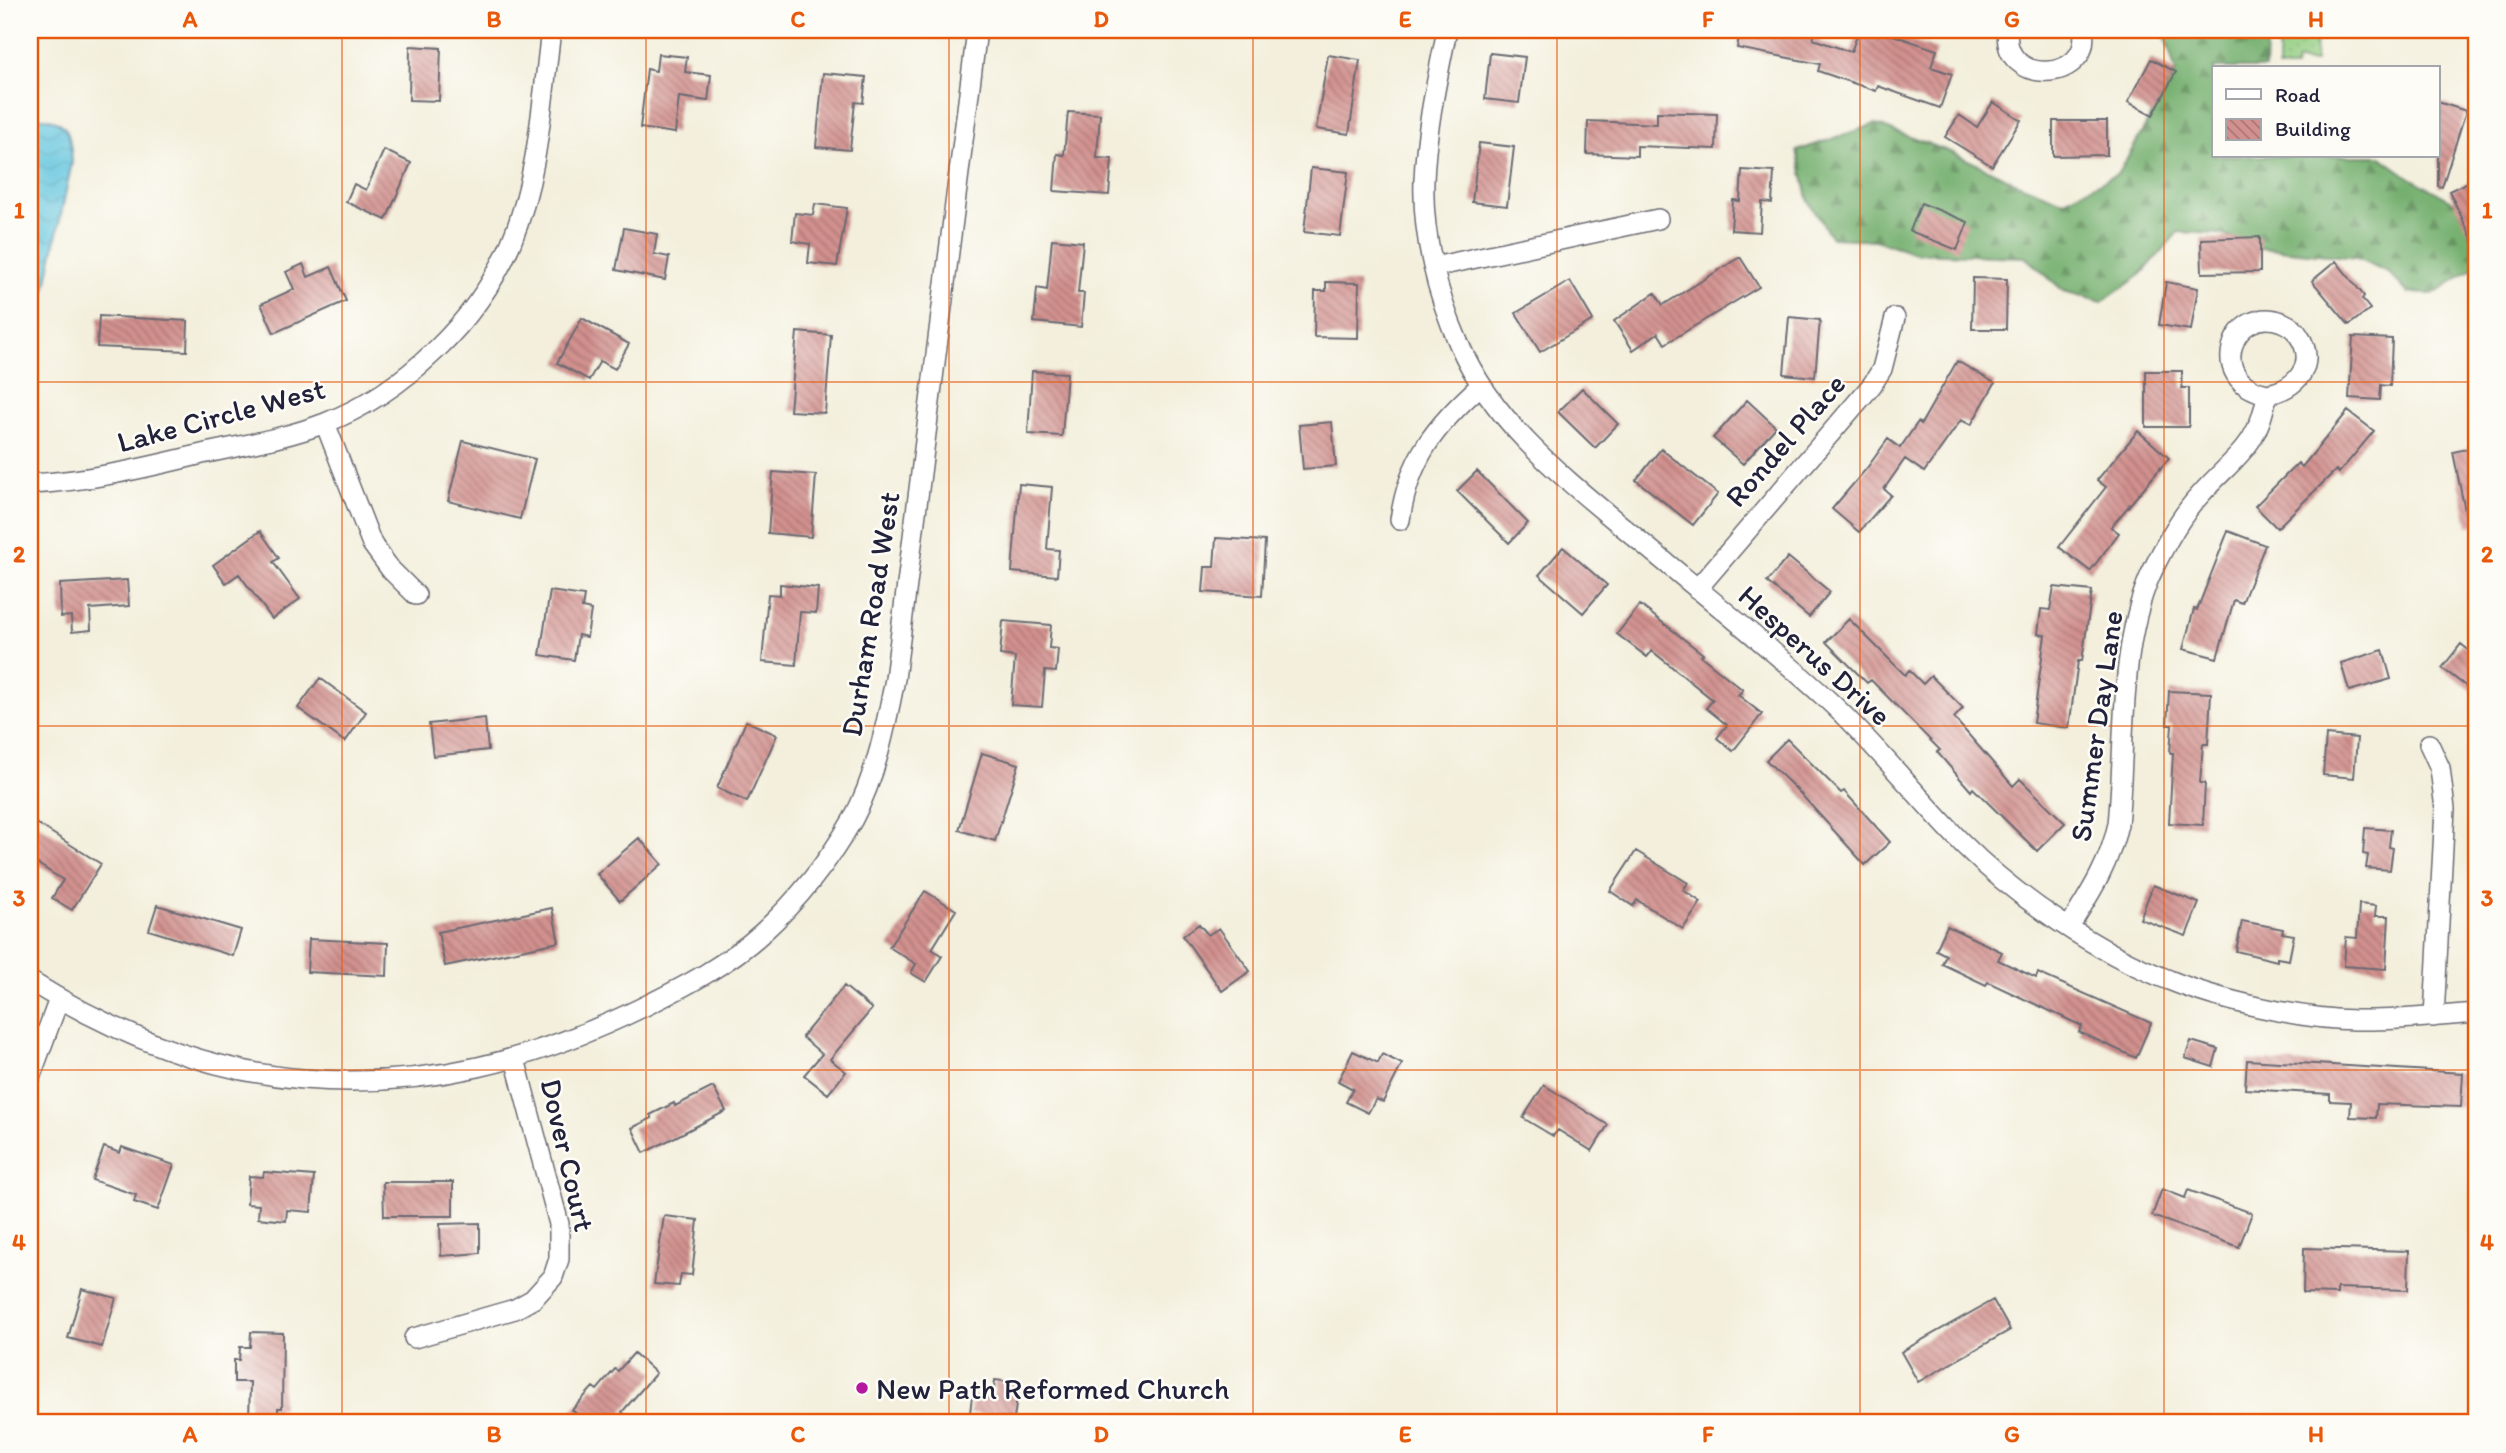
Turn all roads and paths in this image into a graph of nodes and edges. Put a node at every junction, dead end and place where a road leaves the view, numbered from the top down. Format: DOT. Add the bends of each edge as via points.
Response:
graph roads {
  1 [pos="551,30"];
  2 [pos="977,30"];
  3 [pos="1447,30"];
  4 [pos="2008,30"];
  5 [pos="2082,30"];
  6 [pos="1658,219"];
  7 [pos="1434,267"];
  8 [pos="1895,318"];
  9 [pos="1481,385"];
  10 [pos="2267,394"];
  11 [pos="325,423"];
  12 [pos="30,484"];
  13 [pos="1400,520"];
  14 [pos="1697,589"];
  15 [pos="416,595"];
  16 [pos="2429,744"];
  17 [pos="2069,927"];
  18 [pos="30,981"];
  19 [pos="60,999"];
  20 [pos="2476,1013"];
  21 [pos="2434,1017"];
  22 [pos="515,1059"];
  23 [pos="30,1078"];
  24 [pos="414,1338"];
  1 -- 11 [label="street, Lake Circle West" via="525,205 510,246 488,285 431,356 362,406"];
  2 -- 22 [label="street, Durham Road West" via="895,679 872,774 854,817 793,901 761,934 717,966 612,1022"];
  3 -- 7 [label="street, Hesperus Drive" via="1424,184"];
  4 -- 5 [label="street" via="2012,53 2032,70 2046,73 2059,71 2081,50"];
  6 -- 7 [label="street"];
  7 -- 9 [label="street, Hesperus Drive" via="1459,345"];
  8 -- 14 [label="street, Rondel Place" via="1882,369 1872,385"];
  9 -- 13 [label="street" via="1451,411 1424,445 1408,482"];
  9 -- 14 [label="street, Hesperus Drive" via="1510,424 1557,472"];
  10 -- 17 [label="street, Summer Day Lane" via="2261,424 2252,439 2199,496 2150,577 2130,654 2118,824 2112,851"];
  11 -- 12 [label="street, Lake Circle West" via="131,471 73,482"];
  11 -- 15 [label="street" via="372,544"];
  14 -- 17 [label="street, Hesperus Drive" via="1832,704 1999,877"];
  16 -- 21 [label="street" via="2440,768 2445,809"];
  17 -- 21 [label="street, Hesperus Drive" via="2169,980 2262,1007 2353,1020"];
  18 -- 19 [label="street, Durham Road West"];
  19 -- 22 [label="street, Durham Road West" via="155,1045 300,1079 399,1079"];
  19 -- 23 [label="street"];
  20 -- 21 [label="street, Hesperus Drive"];
  22 -- 24 [label="street, Dover Court" via="559,1224 559,1259 553,1277 533,1299 515,1309"];
}
